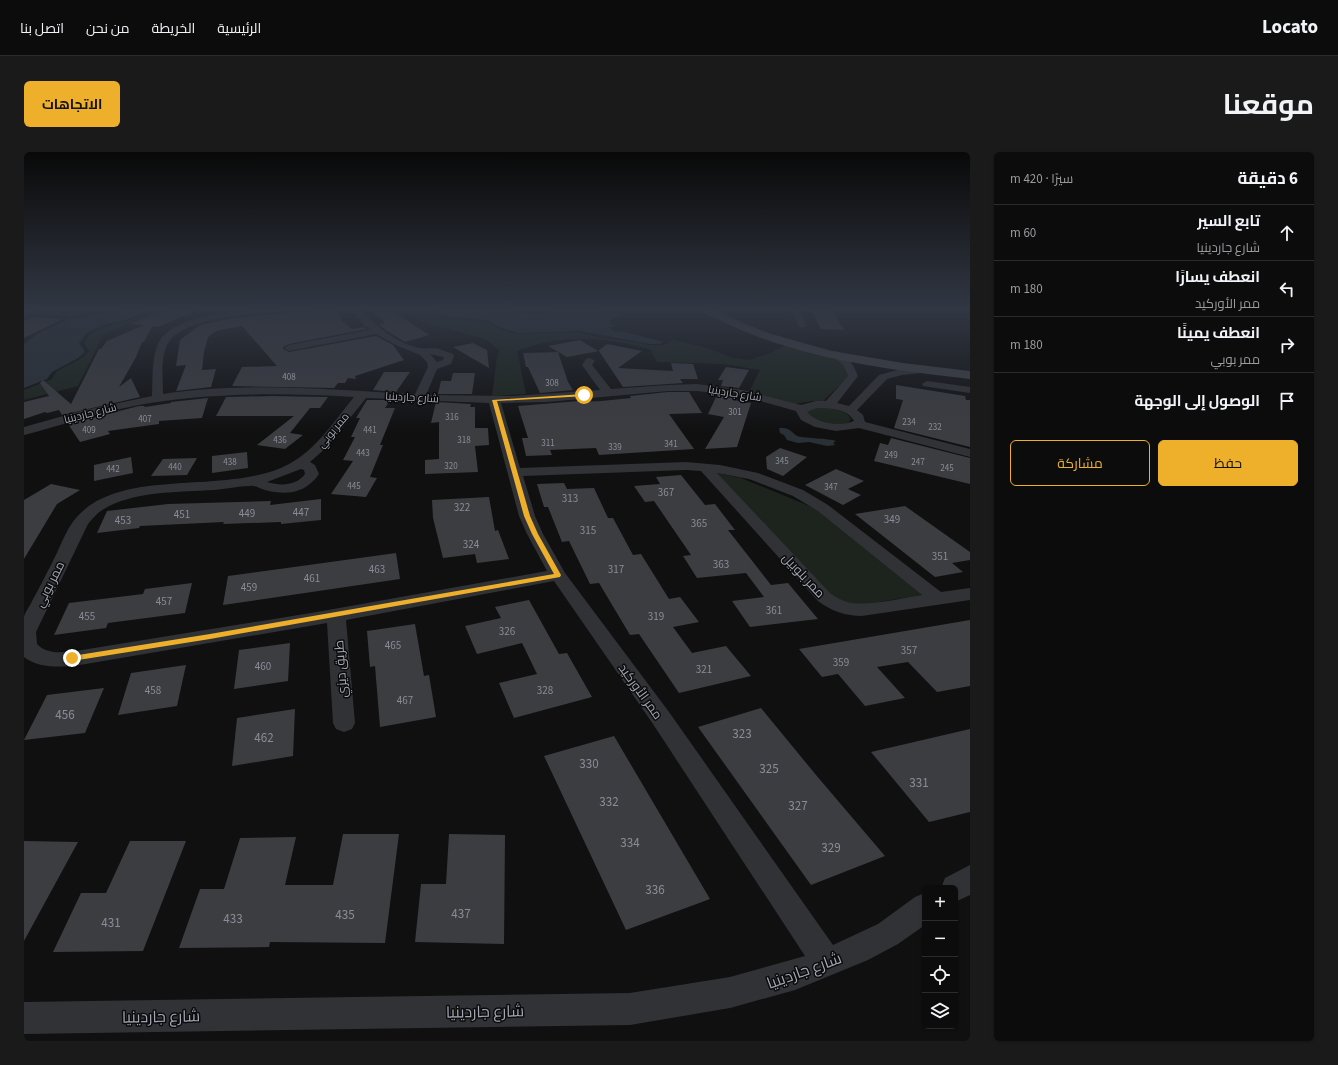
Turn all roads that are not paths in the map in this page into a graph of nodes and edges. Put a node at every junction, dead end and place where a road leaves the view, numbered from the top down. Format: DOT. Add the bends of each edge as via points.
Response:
graph roads {
  1 [pos="162,349"];
  2 [pos="414,349"];
  3 [pos="820,349"];
  4 [pos="858,349"];
  5 [pos="418,351"];
  6 [pos="836,354"];
  7 [pos="590,361"];
  8 [pos="433,367"];
  9 [pos="970,367"];
  10 [pos="926,370"];
  11 [pos="970,375"];
  12 [pos="927,384"];
  13 [pos="970,390"];
  14 [pos="608,393"];
  15 [pos="362,394"];
  16 [pos="419,397"];
  17 [pos="157,399"];
  18 [pos="494,400"];
  19 [pos="829,405"];
  20 [pos="802,409"];
  21 [pos="850,411"];
  22 [pos="858,424"];
  23 [pos="24,431"];
  24 [pos="970,453"];
  25 [pos="704,467"];
  26 [pos="515,472"];
  27 [pos="558,575"];
  28 [pos="970,594"];
  29 [pos="938,598"];
  30 [pos="336,615"];
  31 [pos="344,723"];
  32 [pos="970,879"];
  33 [pos="958,886"];
  34 [pos="922,909"];
  35 [pos="827,963"];
  36 [pos="24,1018"];
  1 -- 17 [label="street"];
  2 -- 5 [label="street"];
  3 -- 6 [label="street"];
  4 -- 9 [label="street"];
  5 -- 8 [label="street" via="430,358"];
  5 -- 8 [label="street" via="436,351 449,356 447,362"];
  6 -- 10 [label="street"];
  6 -- 19 [label="street" via="849,365 853,376"];
  7 -- 14 [label="street" via="587,365"];
  8 -- 16 [label="street"];
  10 -- 11 [label="street"];
  10 -- 21 [label="street" via="901,372 883,377"];
  12 -- 13 [label="street"];
  14 -- 18 [label="street, شارع جاردينيا"];
  14 -- 20 [label="street, شارع جاردينيا" via="706,388 754,394"];
  15 -- 16 [label="street, شارع جاردينيا"];
  15 -- 17 [label="street, شارع جاردينيا" via="239,391"];
  15 -- 30 [label="street, ممر بوبي" via="314,452 280,473 228,485 134,493 109,500 89,512 81,522 24,640 33,654 56,659 88,656"];
  16 -- 18 [label="street, شارع جاردينيا"];
  17 -- 23 [label="street, شارع جاردينيا" via="97,411"];
  18 -- 26 [label="street, ممر الأوركيد"];
  19 -- 20 [label="street, شارع جاردينيا" via="812,405"];
  19 -- 21 [label="street, شارع جاردينيا"];
  20 -- 22 [label="street, شارع جاردينيا" via="803,416 826,426 846,428"];
  21 -- 22 [label="street" via="859,417"];
  22 -- 24 [label="street, شارع جاردينيا"];
  25 -- 26 [label="street"];
  25 -- 29 [label="street" via="753,476 811,500"];
  25 -- 29 [label="street, ممر بلوبيل" via="830,602 862,610"];
  26 -- 27 [label="street, ممر الأوركيد" via="527,516"];
  27 -- 30 [label="street, ممر بوبي"];
  27 -- 35 [label="street, ممر الأوركيد" via="661,718"];
  28 -- 29 [label="street, ممر بلوبيل"];
  30 -- 31 [label="street, طريق ديزي"];
  32 -- 33 [label="street"];
  34 -- 35 [label="street, شارع جاردينيا" via="889,933"];
  35 -- 36 [label="street, شارع جاردينيا" via="734,993 683,1003 630,1009"];
}
